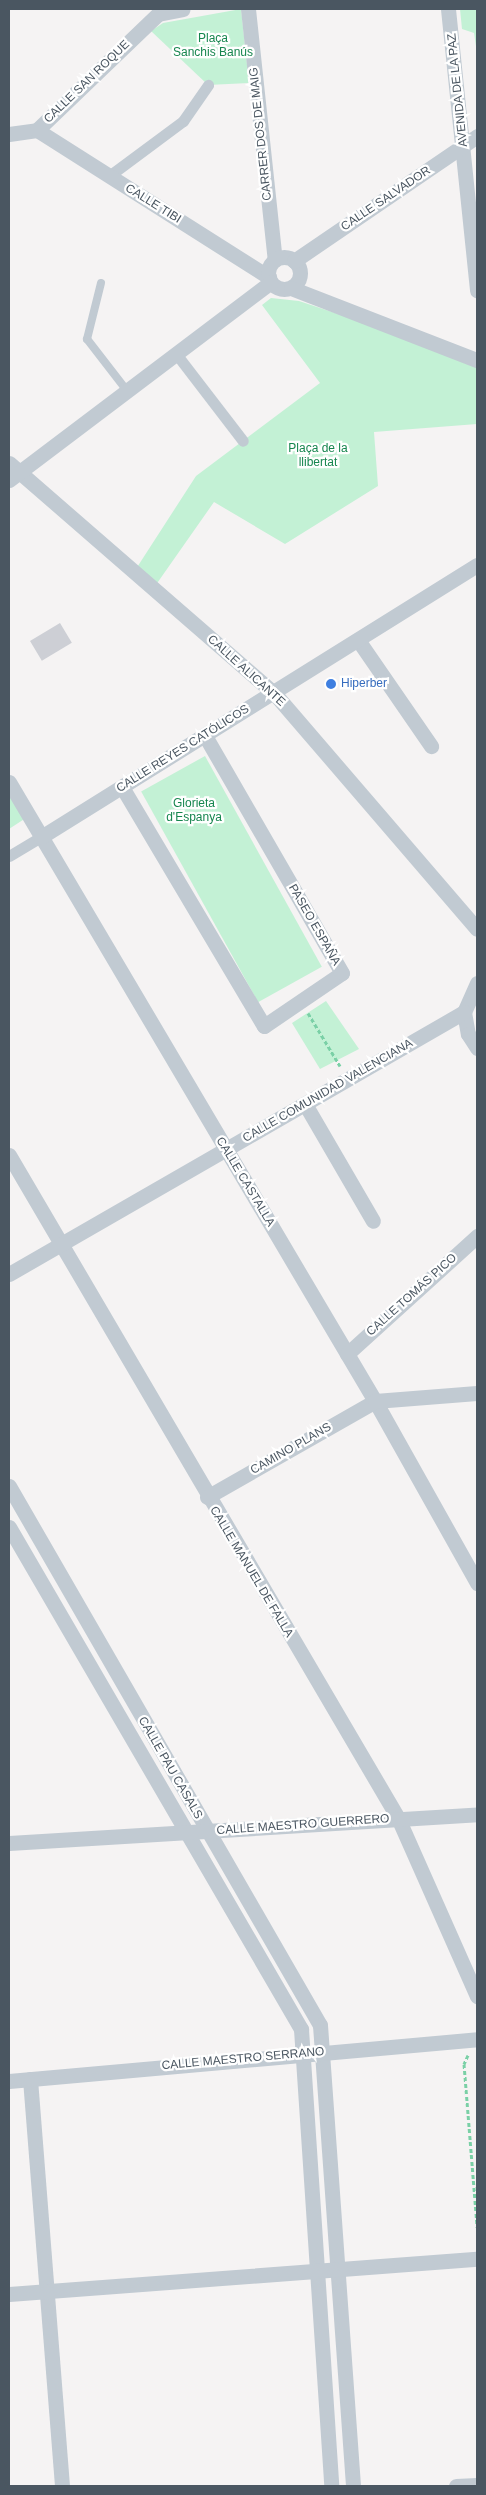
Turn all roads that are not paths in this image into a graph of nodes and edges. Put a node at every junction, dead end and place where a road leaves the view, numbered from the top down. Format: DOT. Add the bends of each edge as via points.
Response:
graph roads {
  1 [pos="183,9"];
  2 [pos="248,9"];
  3 [pos="448,9"];
  4 [pos="156,11"];
  5 [pos="208,85"];
  6 [pos="37,130"];
  7 [pos="9,134"];
  8 [pos="477,136"];
  9 [pos="464,145"];
  10 [pos="109,176"];
  11 [pos="472,183"];
  12 [pos="275,260"];
  13 [pos="294,261"];
  14 [pos="270,279"];
  15 [pos="100,283"];
  16 [pos="291,288"];
  17 [pos="477,291"];
  18 [pos="177,355"];
  19 [pos="477,360"];
  20 [pos="128,392"];
  21 [pos="243,441"];
  22 [pos="12,472"];
  23 [pos="477,564"];
  24 [pos="358,640"];
  25 [pos="274,694"];
  26 [pos="205,736"];
  27 [pos="431,746"];
  28 [pos="9,782"];
  29 [pos="122,787"];
  30 [pos="41,837"];
  31 [pos="9,856"];
  32 [pos="477,929"];
  33 [pos="477,983"];
  34 [pos="464,1012"];
  35 [pos="477,1048"];
  36 [pos="305,1104"];
  37 [pos="226,1150"];
  38 [pos="9,1155"];
  39 [pos="373,1221"];
  40 [pos="477,1236"];
  41 [pos="60,1245"];
  42 [pos="9,1274"];
  43 [pos="347,1354"];
  44 [pos="477,1392"];
  45 [pos="375,1401"];
  46 [pos="9,1486"];
  47 [pos="207,1497"];
  48 [pos="9,1527"];
  49 [pos="477,1583"];
  50 [pos="477,1814"];
  51 [pos="398,1818"];
  52 [pos="206,1831"];
  53 [pos="190,1833"];
  54 [pos="9,1843"];
  55 [pos="477,1996"];
  56 [pos="475,2046"];
  57 [pos="322,2052"];
  58 [pos="303,2053"];
  59 [pos="30,2079"];
  60 [pos="9,2081"];
  61 [pos="477,2259"];
  62 [pos="337,2272"];
  63 [pos="319,2273"];
  64 [pos="48,2291"];
  65 [pos="9,2294"];
  66 [pos="477,2485"];
  67 [pos="62,2486"];
  68 [pos="331,2486"];
  69 [pos="353,2486"];
  70 [pos="456,2486"];
  1 -- 4 [label="street"];
  2 -- 12 [label="street, CARRER DOS DE MAIG"];
  3 -- 9 [label="street, AVENIDA DE LA PAZ"];
  4 -- 6 [label="street, CALLE SAN ROQUE"];
  5 -- 10 [label="street" via="183,120"];
  6 -- 7 [label="street, CALLE SAN ROQUE"];
  6 -- 10 [label="street, CALLE TIBI"];
  8 -- 9 [label="street, CALLE SALVADOR"];
  9 -- 11 [label="street, AVENIDA DE LA PAZ"];
  9 -- 13 [label="street, CALLE SALVADOR"];
  10 -- 14 [label="street, CALLE TIBI"];
  11 -- 17 [label="street, AVENIDA DE LA PAZ"];
  12 -- 13 [label="street" via="288,258"];
  12 -- 14 [label="street"];
  13 -- 16 [label="street" via="300,273"];
  14 -- 16 [label="street" via="279,289"];
  14 -- 18 [label="street"];
  15 -- 20 [label="lane" via="87,339"];
  16 -- 19 [label="street"];
  18 -- 20 [label="street"];
  18 -- 21 [label="street"];
  20 -- 22 [label="street"];
  22 -- 25 [label="street, CALLE ALICANTE"];
  23 -- 24 [label="street, CALLE REYES CATÓLICOS"];
  24 -- 25 [label="street, CALLE REYES CATÓLICOS"];
  24 -- 27 [label="street"];
  25 -- 26 [label="street, CALLE REYES CATÓLICOS"];
  25 -- 32 [label="street, CALLE ALICANTE"];
  26 -- 29 [label="street, CALLE REYES CATÓLICOS"];
  26 -- 29 [label="street, PASEO ESPAÑA" via="342,973 264,1026"];
  28 -- 30 [label="street, CALLE CASTALLA"];
  29 -- 30 [label="street, CALLE REYES CATÓLICOS"];
  30 -- 31 [label="street"];
  30 -- 37 [label="street, CALLE CASTALLA"];
  33 -- 34 [label="street"];
  34 -- 35 [label="street" via="468,1034"];
  34 -- 36 [label="street, CALLE COMUNIDAD VALENCIANA"];
  36 -- 37 [label="street, CALLE COMUNIDAD VALENCIANA"];
  36 -- 39 [label="street"];
  37 -- 41 [label="street, CALLE COMUNIDAD VALENCIANA"];
  37 -- 43 [label="street, CALLE CASTALLA"];
  38 -- 41 [label="street, CALLE MANUEL DE FALLA"];
  40 -- 43 [label="street, CALLE TOMÁS PICO"];
  41 -- 42 [label="street, CALLE COMUNIDAD VALENCIANA"];
  41 -- 47 [label="street, CALLE MANUEL DE FALLA"];
  43 -- 45 [label="street, CALLE CASTALLA"];
  44 -- 45 [label="street"];
  45 -- 47 [label="street, CAMINO PLANS"];
  45 -- 49 [label="street, CALLE CASTALLA"];
  46 -- 52 [label="street, CALLE PAU CASALS"];
  47 -- 51 [label="street, CALLE MANUEL DE FALLA"];
  48 -- 53 [label="street, CALLE PAU CASALS"];
  50 -- 51 [label="street, CALLE MAESTRO GUERRERO"];
  51 -- 52 [label="street, CALLE MAESTRO GUERRERO"];
  51 -- 55 [label="street, CALLE MANUEL DE FALLA"];
  52 -- 53 [label="street, CALLE MAESTRO GUERRERO"];
  52 -- 57 [label="street, CALLE PAU CASALS" via="320,2025"];
  53 -- 54 [label="street, CALLE MAESTRO GUERRERO"];
  53 -- 58 [label="street, CALLE PAU CASALS" via="301,2029"];
  56 -- 57 [label="street, CALLE MAESTRO SERRANO"];
  57 -- 58 [label="street, CALLE MAESTRO SERRANO"];
  57 -- 62 [label="street, CALLE PAU CASALS"];
  58 -- 59 [label="street, CALLE MAESTRO SERRANO"];
  58 -- 63 [label="street, CALLE PAU CASALS"];
  59 -- 60 [label="street, CALLE MAESTRO SERRANO"];
  59 -- 64 [label="street"];
  61 -- 62 [label="street"];
  62 -- 63 [label="street"];
  62 -- 69 [label="street, CALLE PAU CASALS"];
  63 -- 64 [label="street"];
  63 -- 68 [label="street, CALLE PAU CASALS"];
  64 -- 65 [label="street"];
  64 -- 67 [label="street"];
  66 -- 70 [label="street"];
}
